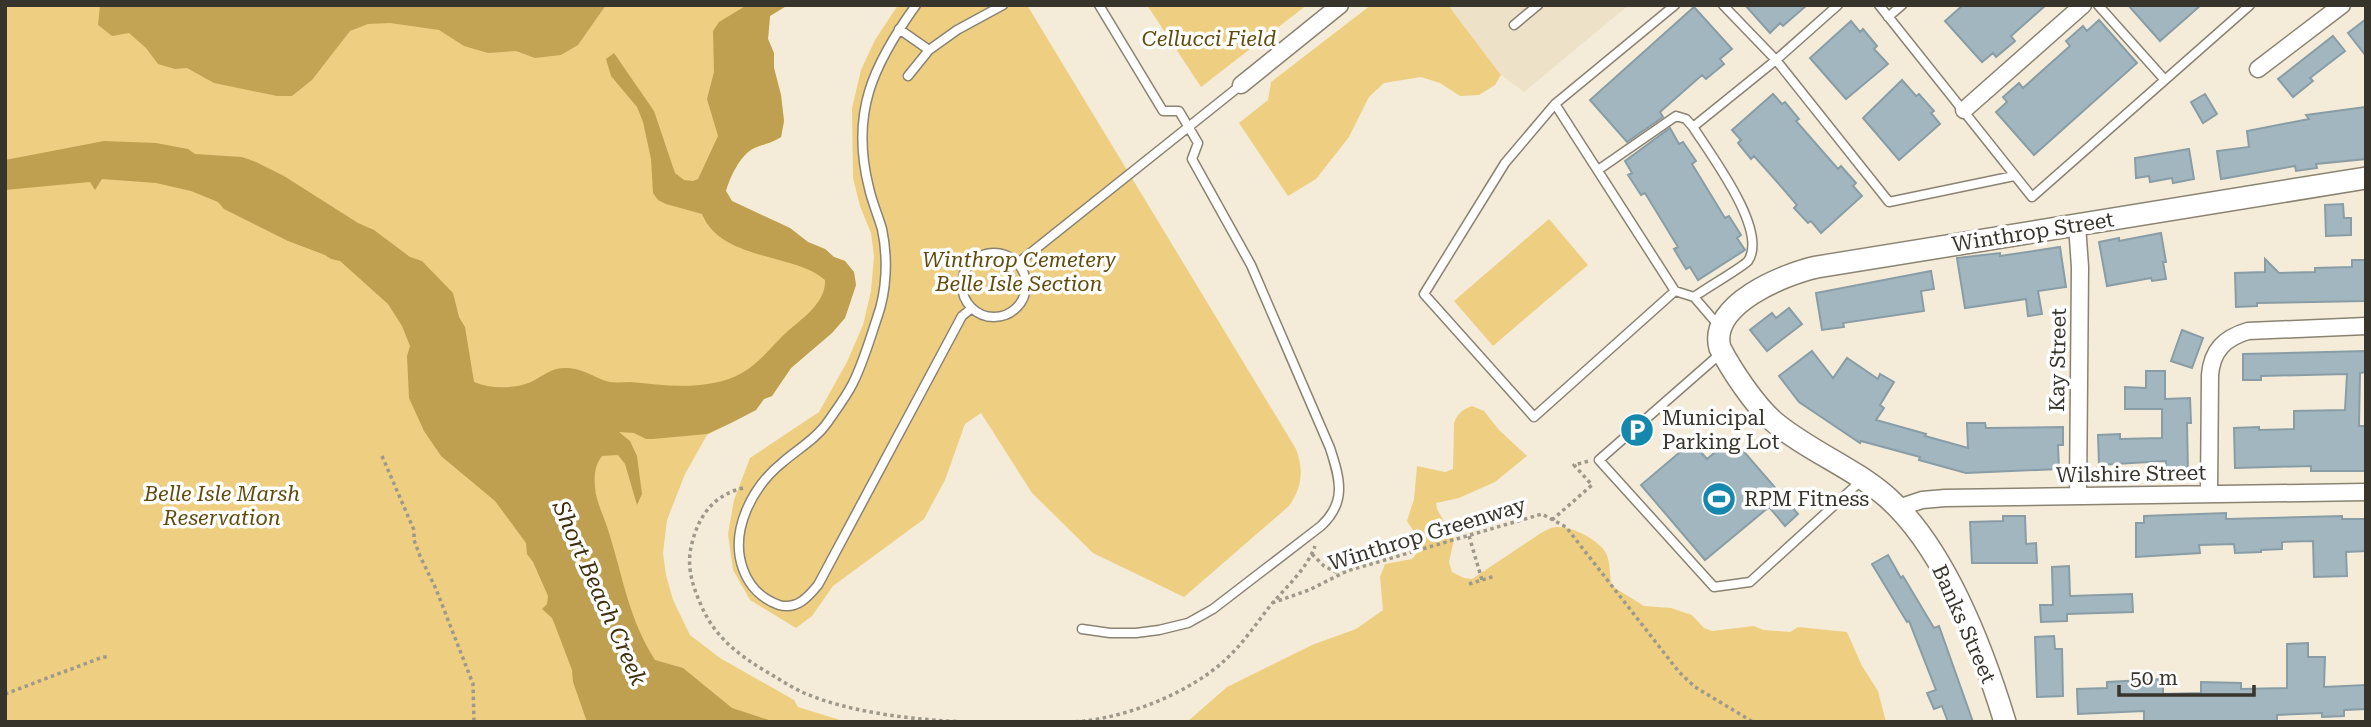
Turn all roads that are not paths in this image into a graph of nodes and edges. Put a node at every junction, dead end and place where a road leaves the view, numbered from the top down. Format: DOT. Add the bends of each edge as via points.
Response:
graph roads {
  1 [pos="916,5"];
  2 [pos="1003,5"];
  3 [pos="1099,5"];
  4 [pos="1340,5"];
  5 [pos="1538,5"];
  6 [pos="1675,5"];
  7 [pos="1723,5"];
  8 [pos="1838,5"];
  9 [pos="1879,5"];
  10 [pos="1902,5"];
  11 [pos="2083,5"];
  12 [pos="2098,5"];
  13 [pos="2250,5"];
  14 [pos="2342,5"];
  15 [pos="1888,17"];
  16 [pos="1514,25"];
  17 [pos="899,29"];
  18 [pos="929,50"];
  19 [pos="1776,60"];
  20 [pos="2258,69"];
  21 [pos="908,76"];
  22 [pos="2164,79"];
  23 [pos="1241,85"];
  24 [pos="1555,104"];
  25 [pos="1964,110"];
  26 [pos="1189,127"];
  27 [pos="1693,127"];
  28 [pos="1598,170"];
  29 [pos="2014,176"];
  30 [pos="2366,178"];
  31 [pos="2077,225"];
  32 [pos="1018,263"];
  33 [pos="1675,290"];
  34 [pos="1693,296"];
  35 [pos="972,308"];
  36 [pos="1720,326"];
  37 [pos="2366,326"];
  38 [pos="1722,352"];
  39 [pos="1863,479"];
  40 [pos="2366,492"];
  41 [pos="2209,495"];
  42 [pos="2078,496"];
  43 [pos="1898,508"];
  44 [pos="1082,629"];
  45 [pos="2005,722"];
  1 -- 17 [label="lane"];
  2 -- 18 [label="lane"];
  3 -- 26 [label="lane" via="1163,111 1179,111"];
  4 -- 23 [label="street"];
  5 -- 16 [label="lane"];
  6 -- 24 [label="lane"];
  7 -- 19 [label="lane"];
  8 -- 19 [label="lane"];
  9 -- 15 [label="lane"];
  10 -- 15 [label="lane"];
  11 -- 25 [label="street"];
  12 -- 22 [label="lane"];
  13 -- 22 [label="lane"];
  14 -- 20 [label="street"];
  15 -- 25 [label="lane"];
  17 -- 18 [label="lane"];
  17 -- 35 [label="lane" via="872,79 863,127 864,162 885,250 883,298 853,384 825,427 757,489 742,521 741,566 753,589 765,598 792,607 818,585 962,316"];
  18 -- 21 [label="lane"];
  19 -- 27 [label="lane"];
  19 -- 29 [label="lane" via="1889,202"];
  22 -- 29 [label="lane" via="2032,197"];
  23 -- 26 [label="lane"];
  24 -- 28 [label="lane"];
  24 -- 33 [label="lane" via="1505,163 1424,294 1534,416"];
  25 -- 29 [label="lane"];
  26 -- 32 [label="lane"];
  26 -- 44 [label="lane" via="1198,143 1192,159 1254,271 1334,461 1338,500 1333,513 1311,535 1188,623 1136,633"];
  27 -- 28 [label="lane" via="1686,118 1676,116"];
  27 -- 34 [label="lane" via="1748,216 1754,241 1747,261"];
  28 -- 33 [label="lane"];
  30 -- 31 [label="street, Winthrop Street"];
  31 -- 36 [label="street, Winthrop Street" via="1804,270 1749,296"];
  31 -- 42 [label="street, Kay Street"];
  32 -- 35 [label="lane" via="1024,271 1026,291 1016,308 999,317"];
  32 -- 35 [label="lane" via="1001,253 972,261 962,279 965,299"];
  33 -- 34 [label="lane"];
  34 -- 36 [label="lane"];
  36 -- 38 [label="street, Banks Street"];
  37 -- 41 [label="street" via="2248,331 2220,346 2210,375"];
  38 -- 39 [label="street, Banks Street" via="1772,420"];
  38 -- 39 [label="lane" via="1599,460 1714,587 1750,582"];
  39 -- 43 [label="street, Banks Street"];
  40 -- 41 [label="street, Wilshire Street"];
  41 -- 42 [label="street, Wilshire Street"];
  42 -- 43 [label="street, Wilshire Street" via="1933,498"];
  43 -- 45 [label="street, Banks Street" via="1955,593"];
}
